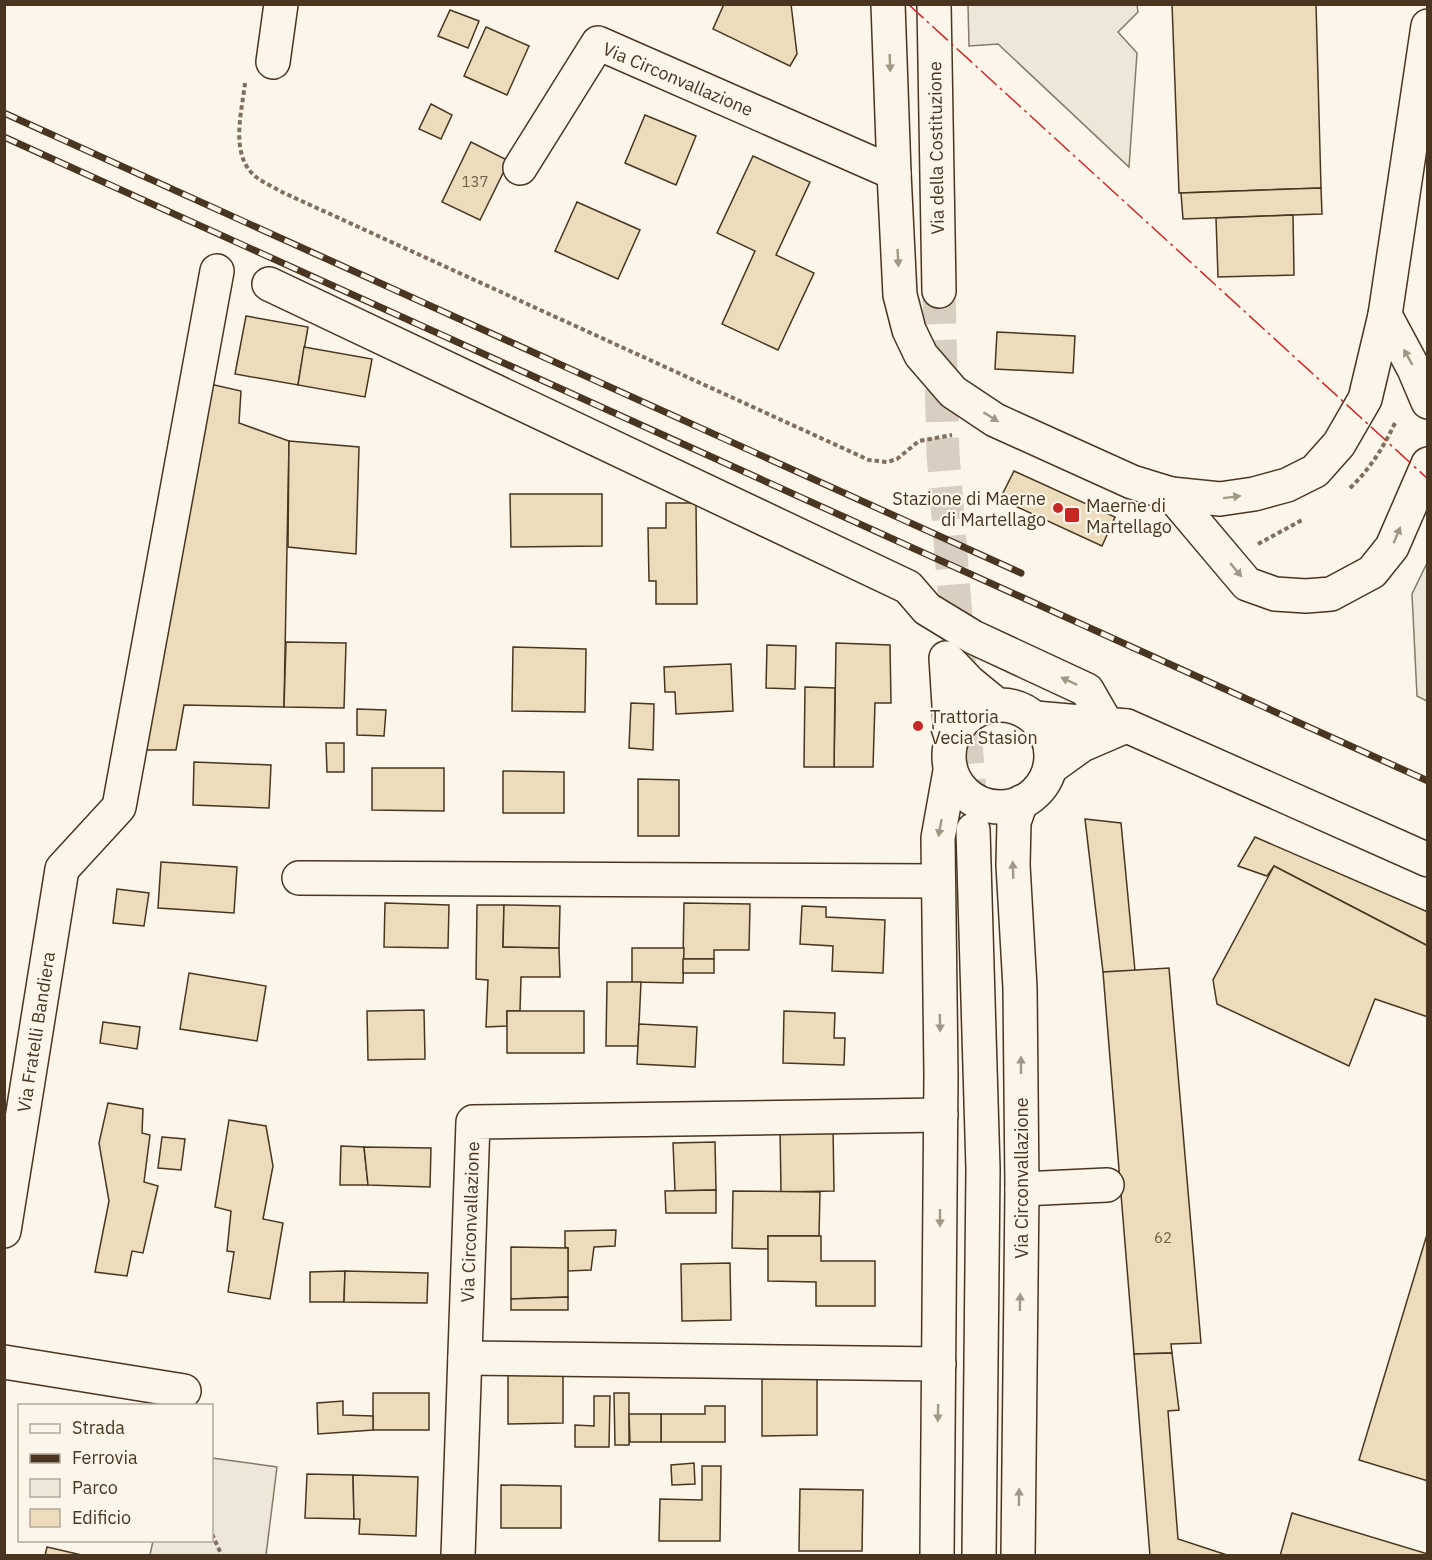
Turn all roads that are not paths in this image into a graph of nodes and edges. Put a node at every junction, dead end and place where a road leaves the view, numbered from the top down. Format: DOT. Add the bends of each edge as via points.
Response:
graph roads {
  1 [pos="281,4"];
  2 [pos="888,4"];
  3 [pos="934,4"];
  4 [pos="1428,26"];
  5 [pos="260,69"];
  6 [pos="520,168"];
  7 [pos="894,173"];
  8 [pos="217,271"];
  9 [pos="269,284"];
  10 [pos="939,291"];
  11 [pos="1384,315"];
  12 [pos="1413,408"];
  13 [pos="1428,464"];
  14 [pos="1171,494"];
  15 [pos="927,609"];
  16 [pos="946,658"];
  17 [pos="997,705"];
  18 [pos="1035,718"];
  19 [pos="1117,724"];
  20 [pos="951,738"];
  21 [pos="1050,768"];
  22 [pos="950,771"];
  23 [pos="1021,802"];
  24 [pos="973,830"];
  25 [pos="1428,860"];
  26 [pos="298,878"];
  27 [pos="939,881"];
  28 [pos="941,1115"];
  29 [pos="1107,1185"];
  30 [pos="1022,1189"];
  31 [pos="4,1231"];
  32 [pos="465,1358"];
  33 [pos="4,1362"];
  34 [pos="939,1364"];
  35 [pos="184,1391"];
  36 [pos="458,1556"];
  37 [pos="937,1556"];
  38 [pos="979,1556"];
  39 [pos="1018,1556"];
  1 -- 5 [label="street"];
  2 -- 7 [label="street, one-way"];
  3 -- 10 [label="street, Via della Costituzione"];
  4 -- 11 [label="street"];
  6 -- 7 [label="street, Via Circonvallazione" via="598,43"];
  7 -- 14 [label="street, one-way" via="900,295 909,330 921,354 953,392 995,420 1132,482"];
  8 -- 31 [label="street, Via Fratelli Bandiera" via="119,807 62,869"];
  9 -- 15 [label="street" via="908,587"];
  12 -- 11 [label="street, one-way" via="1414,369"];
  14 -- 11 [label="street, one-way" via="1220,499 1254,494 1287,486 1315,471 1339,444 1365,399"];
  14 -- 13 [label="street, one-way" via="1247,584 1275,594 1331,594 1372,572 1392,546"];
  15 -- 16 [label="street"];
  19 -- 15 [label="street, one-way" via="1087,690 973,638"];
  16 -- 17 [label="street"];
  16 -- 20 [label="street"];
  17 -- 18 [label="street" via="1018,707"];
  17 -- 20 [label="street" via="972,712"];
  18 -- 19 [label="street"];
  18 -- 21 [label="street" via="1049,741"];
  19 -- 21 [label="street"];
  19 -- 25 [label="street"];
  20 -- 22 [label="street"];
  21 -- 23 [label="street" via="1038,790"];
  22 -- 23 [label="street" via="960,789 976,801 995,807"];
  22 -- 27 [label="street, one-way" via="938,838"];
  30 -- 23 [label="street, Via Circonvallazione, one-way" via="1020,988 1012,865 1014,822"];
  24 -- 38 [label="street" via="982,1169"];
  26 -- 27 [label="street"];
  27 -- 28 [label="street, one-way"];
  28 -- 32 [label="street, Via Circonvallazione" via="473,1122"];
  28 -- 34 [label="street, one-way"];
  29 -- 30 [label="street"];
  39 -- 30 [label="street, Via Circonvallazione, one-way"];
  32 -- 34 [label="street"];
  32 -- 36 [label="street, Via Circonvallazione"];
  33 -- 35 [label="street"];
  34 -- 37 [label="street, one-way"];
}
